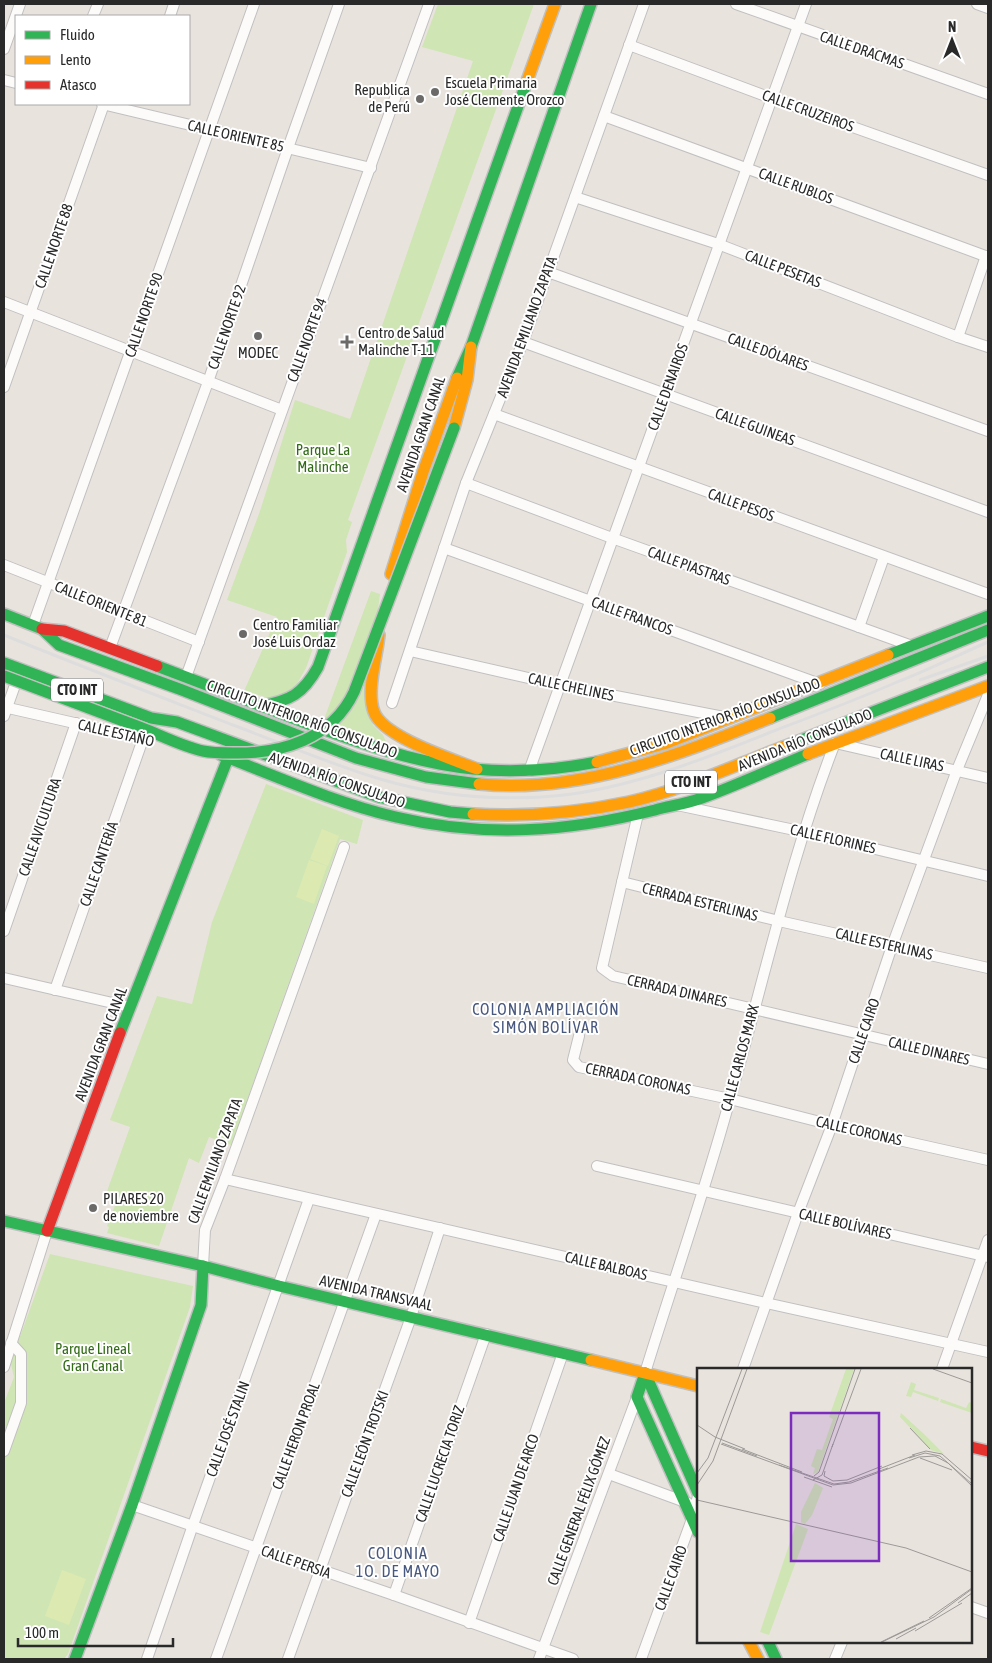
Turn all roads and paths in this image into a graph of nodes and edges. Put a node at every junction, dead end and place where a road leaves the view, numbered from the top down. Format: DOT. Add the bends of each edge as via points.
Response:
graph roads {
  1 [pos="254,4"];
  2 [pos="339,4"];
  3 [pos="429,4"];
  4 [pos="555,4"];
  5 [pos="591,4"];
  6 [pos="644,4"];
  7 [pos="736,4"];
  8 [pos="806,4"];
  9 [pos="976,4"];
  10 [pos="988,8"];
  11 [pos="15,18"];
  12 [pos="798,27"];
  13 [pos="629,45"];
  14 [pos="4,49"];
  15 [pos="988,94"];
  16 [pos="771,98"];
  17 [pos="103,105"];
  18 [pos="112,105"];
  19 [pos="137,108"];
  20 [pos="604,116"];
  21 [pos="209,130"];
  22 [pos="288,148"];
  23 [pos="370,168"];
  24 [pos="747,168"];
  25 [pos="988,175"];
  26 [pos="575,198"];
  27 [pos="718,244"];
  28 [pos="987,257"];
  29 [pos="548,272"];
  30 [pos="4,302"];
  31 [pos="30,313"];
  32 [pos="690,324"];
  33 [pos="958,337"];
  34 [pos="522,342"];
  35 [pos="471,347"];
  36 [pos="988,347"];
  37 [pos="131,352"];
  38 [pos="208,382"];
  39 [pos="4,387"];
  40 [pos="664,394"];
  41 [pos="282,410"];
  42 [pos="494,414"];
  43 [pos="988,431"];
  44 [pos="640,468"];
  45 [pos="466,483"];
  46 [pos="988,512"];
  47 [pos="612,538"];
  48 [pos="444,548"];
  49 [pos="884,557"];
  50 [pos="4,565"];
  51 [pos="47,583"];
  52 [pos="988,594"];
  53 [pos="589,601"];
  54 [pos="123,613"];
  55 [pos="4,614"];
  56 [pos="988,616"];
  57 [pos="37,627"];
  58 [pos="859,627"];
  59 [pos="988,630"];
  60 [pos="199,642"];
  61 [pos="912,646"];
  62 [pos="110,648"];
  63 [pos="410,651"];
  64 [pos="4,663"];
  65 [pos="988,668"];
  66 [pos="4,676"];
  67 [pos="186,677"];
  68 [pos="559,684"];
  69 [pos="820,684"];
  70 [pos="15,685"];
  71 [pos="988,686"];
  72 [pos="988,695"];
  73 [pos="392,703"];
  74 [pos="260,706"];
  75 [pos="5,710"];
  76 [pos="151,718"];
  77 [pos="732,718"];
  78 [pos="76,723"];
  79 [pos="143,739"];
  80 [pos="835,744"];
  81 [pos="228,758"];
  82 [pos="477,769"];
  83 [pos="957,770"];
  84 [pos="529,771"];
  85 [pos="988,778"];
  86 [pos="677,805"];
  87 [pos="638,814"];
  88 [pos="804,832"];
  89 [pos="344,847"];
  90 [pos="925,862"];
  91 [pos="988,876"];
  92 [pos="622,882"];
  93 [pos="779,921"];
  94 [pos="4,931"];
  95 [pos="892,946"];
  96 [pos="988,968"];
  97 [pos="4,978"];
  98 [pos="55,990"];
  99 [pos="130,1007"];
  100 [pos="753,1009"];
  101 [pos="863,1035"];
  102 [pos="579,1036"];
  103 [pos="988,1064"];
  104 [pos="730,1099"];
  105 [pos="832,1125"];
  106 [pos="988,1160"];
  107 [pos="597,1166"];
  108 [pos="225,1179"];
  109 [pos="702,1190"];
  110 [pos="309,1198"];
  111 [pos="798,1213"];
  112 [pos="376,1214"];
  113 [pos="4,1221"];
  114 [pos="440,1228"];
  115 [pos="47,1231"];
  116 [pos="988,1240"];
  117 [pos="985,1256"];
  118 [pos="203,1266"];
  119 [pos="673,1281"];
  120 [pos="279,1286"];
  121 [pos="344,1301"];
  122 [pos="766,1303"];
  123 [pos="411,1316"];
  124 [pos="486,1334"];
  125 [pos="12,1343"];
  126 [pos="951,1343"];
  127 [pos="988,1352"];
  128 [pos="563,1353"];
  129 [pos="4,1367"];
  130 [pos="743,1368"];
  131 [pos="942,1368"];
  132 [pos="645,1373"];
  133 [pos="697,1386"];
  134 [pos="637,1397"];
  135 [pos="972,1447"];
  136 [pos="4,1451"];
  137 [pos="988,1451"];
  138 [pos="609,1474"];
  139 [pos="697,1492"];
  140 [pos="683,1500"];
  141 [pos="132,1505"];
  142 [pos="697,1507"];
  143 [pos="692,1519"];
  144 [pos="193,1525"];
  145 [pos="697,1530"];
  146 [pos="256,1549"];
  147 [pos="320,1571"];
  148 [pos="394,1595"];
  149 [pos="972,1606"];
  150 [pos="988,1613"];
  151 [pos="469,1623"];
  152 [pos="750,1643"];
  153 [pos="768,1643"];
  154 [pos="842,1643"];
  155 [pos="543,1648"];
  156 [pos="75,1659"];
  157 [pos="148,1659"];
  158 [pos="216,1659"];
  159 [pos="288,1659"];
  160 [pos="539,1659"];
  161 [pos="573,1659"];
  162 [pos="642,1659"];
  163 [pos="758,1659"];
  164 [pos="776,1659"];
  165 [pos="835,1659"];
  1 -- 21 [label="street, CALLE NORTE 90"];
  2 -- 22 [label="street, CALLE NORTE 92"];
  3 -- 23 [label="street, CALLE NORTE 94"];
  4 -- 74 [label="main road, AVENIDA GRAN CANAL" via="318,667 304,690 296,696"];
  5 -- 35 [label="main road, AVENIDA GRAN CANAL"];
  6 -- 13 [label="street, AVENIDA EMILIANO ZAPATA"];
  7 -- 12 [label="street, CALLE DRACMAS"];
  8 -- 12 [label="street, CALLE DENAIROS"];
  9 -- 10 [label="street"];
  11 -- 14 [label="street"];
  12 -- 15 [label="street, CALLE DRACMAS"];
  12 -- 16 [label="street, CALLE DENAIROS"];
  13 -- 16 [label="street, CALLE CRUZEIROS"];
  13 -- 20 [label="street, AVENIDA EMILIANO ZAPATA"];
  16 -- 24 [label="street, CALLE DENAIROS"];
  16 -- 25 [label="street, CALLE CRUZEIROS"];
  17 -- 31 [label="street, CALLE NORTE 88"];
  18 -- 19 [label="street, CALLE ORIENTE 85"];
  19 -- 21 [label="street, CALLE ORIENTE 85"];
  20 -- 24 [label="street, CALLE RUBLOS"];
  20 -- 26 [label="street, AVENIDA EMILIANO ZAPATA"];
  21 -- 22 [label="street, CALLE ORIENTE 85"];
  21 -- 37 [label="street, CALLE NORTE 90"];
  22 -- 23 [label="street, CALLE ORIENTE 85"];
  22 -- 38 [label="street, CALLE NORTE 92"];
  23 -- 41 [label="street, CALLE NORTE 94"];
  24 -- 27 [label="street, CALLE DENAIROS"];
  24 -- 28 [label="street, CALLE RUBLOS"];
  26 -- 27 [label="street, CALLE PESETAS"];
  26 -- 29 [label="street, AVENIDA EMILIANO ZAPATA"];
  27 -- 32 [label="street, CALLE DENAIROS"];
  27 -- 33 [label="street, CALLE PESETAS"];
  28 -- 33 [label="street"];
  29 -- 32 [label="street, CALLE DÓLARES"];
  29 -- 34 [label="street, AVENIDA EMILIANO ZAPATA"];
  30 -- 31 [label="street"];
  31 -- 37 [label="street"];
  31 -- 39 [label="street, CALLE NORTE 88"];
  32 -- 40 [label="street, CALLE DENAIROS"];
  32 -- 43 [label="street, CALLE DÓLARES"];
  33 -- 36 [label="street, CALLE PESETAS"];
  34 -- 40 [label="street, CALLE GUINEAS"];
  34 -- 42 [label="street, AVENIDA EMILIANO ZAPATA"];
  35 -- 66 [label="main road, bridge" via="467,380 454,428 357,685 341,714 318,734 299,743 254,754 202,751"];
  35 -- 82 [label="main road, AVENIDA GRAN CANAL" via="423,472 392,572 383,608 372,699 375,715 398,736"];
  37 -- 38 [label="street"];
  37 -- 51 [label="street, CALLE NORTE 90"];
  38 -- 41 [label="street"];
  38 -- 54 [label="street, CALLE NORTE 92"];
  40 -- 44 [label="street, CALLE DENAIROS"];
  40 -- 46 [label="street, CALLE GUINEAS"];
  41 -- 60 [label="street, CALLE NORTE 94"];
  42 -- 44 [label="street, CALLE PESOS"];
  42 -- 45 [label="street, AVENIDA EMILIANO ZAPATA"];
  44 -- 47 [label="street, CALLE DENAIROS"];
  44 -- 49 [label="street, CALLE PESOS"];
  45 -- 47 [label="street, CALLE PIASTRAS"];
  45 -- 48 [label="street, AVENIDA EMILIANO ZAPATA"];
  47 -- 53 [label="street, CALLE DENAIROS"];
  47 -- 58 [label="street, CALLE PIASTRAS"];
  48 -- 53 [label="street, CALLE FRANCOS"];
  48 -- 63 [label="street, AVENIDA EMILIANO ZAPATA"];
  49 -- 52 [label="street, CALLE PESOS"];
  49 -- 58 [label="street"];
  50 -- 51 [label="street, CALLE ORIENTE 81"];
  51 -- 54 [label="street, CALLE ORIENTE 81"];
  51 -- 57 [label="street, CALLE NORTE 90"];
  53 -- 68 [label="street, CALLE DENAIROS"];
  53 -- 69 [label="street, CALLE FRANCOS"];
  54 -- 60 [label="street, CALLE ORIENTE 81"];
  54 -- 62 [label="street, CALLE NORTE 92"];
  55 -- 57 [label="main road, CTO INT"];
  56 -- 61 [label="main road, CTO INT"];
  57 -- 59 [label="main road, CIRCUITO INTERIOR RÍO CONSULADO / CTO INT" via="59,645 330,748 379,765 448,781 489,785 560,783 641,765 738,731"];
  57 -- 62 [label="main road, CTO INT" via="64,631"];
  58 -- 61 [label="street, CALLE PIASTRAS"];
  60 -- 67 [label="street, CALLE NORTE 94"];
  61 -- 69 [label="main road, CTO INT"];
  62 -- 67 [label="main road, CTO INT"];
  63 -- 68 [label="street, CALLE CHELINES"];
  63 -- 73 [label="street, AVENIDA EMILIANO ZAPATA"];
  64 -- 76 [label="main road, AVENIDA RÍO CONSULADO / CTO INT"];
  65 -- 76 [label="main road, CTO INT" via="679,787 600,808 507,816 466,814 379,797 177,722"];
  67 -- 74 [label="main road, CTO INT"];
  68 -- 77 [label="street, CALLE CHELINES"];
  68 -- 84 [label="street, CALLE DENAIROS"];
  69 -- 77 [label="main road, CTO INT"];
  70 -- 75 [label="street"];
  71 -- 80 [label="main road, AVENIDA RÍO CONSULADO / CTO INT"];
  72 -- 83 [label="street, CALLE CAIRO"];
  74 -- 82 [label="main road, CTO INT" via="394,754 424,762"];
  75 -- 78 [label="street, CALLE ESTAÑO"];
  76 -- 81 [label="main road, AVENIDA RÍO CONSULADO / CTO INT" via="173,736"];
  77 -- 84 [label="main road, CTO INT" via="633,754 567,768"];
  78 -- 79 [label="street, CALLE ESTAÑO"];
  78 -- 94 [label="street, CALLE AVICULTURA"];
  79 -- 81 [label="street, CALLE ESTAÑO"];
  79 -- 98 [label="street, CALLE CANTERÍA"];
  80 -- 83 [label="street, CALLE LIRAS"];
  80 -- 86 [label="main road, AVENIDA RÍO CONSULADO / CTO INT"];
  80 -- 88 [label="street, CALLE CARLOS MARX"];
  81 -- 87 [label="main road, AVENIDA RÍO CONSULADO / CTO INT" via="395,817 476,830 544,830"];
  81 -- 99 [label="main road, AVENIDA GRAN CANAL"];
  82 -- 84 [label="main road, CTO INT"];
  83 -- 85 [label="street, CALLE LIRAS"];
  83 -- 90 [label="street, CALLE CAIRO"];
  86 -- 87 [label="main road, AVENIDA RÍO CONSULADO / CTO INT"];
  86 -- 88 [label="street, CALLE FLORINES"];
  87 -- 92 [label="street"];
  88 -- 90 [label="street, CALLE FLORINES"];
  88 -- 93 [label="street, CALLE CARLOS MARX"];
  89 -- 108 [label="street, CALLE EMILIANO ZAPATA"];
  90 -- 91 [label="street, CALLE FLORINES"];
  90 -- 95 [label="street, CALLE CAIRO"];
  92 -- 93 [label="street, CERRADA ESTERLINAS"];
  92 -- 100 [label="street, CERRADA DINARES" via="602,968 613,976"];
  93 -- 95 [label="street, CALLE ESTERLINAS"];
  93 -- 100 [label="street, CALLE CARLOS MARX"];
  95 -- 96 [label="street, CALLE ESTERLINAS"];
  95 -- 101 [label="street, CALLE CAIRO"];
  97 -- 98 [label="street"];
  98 -- 99 [label="street"];
  99 -- 115 [label="main road, AVENIDA GRAN CANAL"];
  100 -- 101 [label="street, CALLE DINARES"];
  100 -- 104 [label="street, CALLE CARLOS MARX"];
  101 -- 103 [label="street, CALLE DINARES"];
  101 -- 105 [label="street, CALLE CAIRO"];
  102 -- 104 [label="street, CERRADA CORONAS" via="573,1057 576,1066"];
  104 -- 105 [label="street, CALLE CORONAS"];
  104 -- 109 [label="street, CALLE CARLOS MARX"];
  105 -- 106 [label="street, CALLE CORONAS"];
  105 -- 111 [label="street, CALLE CAIRO"];
  107 -- 109 [label="street, CALLE BOLÍVARES"];
  108 -- 110 [label="street, CALLE BALBOAS"];
  108 -- 118 [label="street, CALLE EMILIANO ZAPATA" via="204,1230"];
  109 -- 111 [label="street, CALLE BOLÍVARES"];
  109 -- 119 [label="street, CALLE CARLOS MARX"];
  110 -- 112 [label="street, CALLE BALBOAS"];
  110 -- 120 [label="street, CALLE JOSÉ STALIN"];
  111 -- 117 [label="street, CALLE BOLÍVARES"];
  111 -- 122 [label="street, CALLE CAIRO"];
  112 -- 114 [label="street, CALLE BALBOAS"];
  112 -- 121 [label="street, CALLE HERON PROAL"];
  113 -- 115 [label="main road, AVENIDA TRANSVAAL"];
  114 -- 119 [label="street, CALLE BALBOAS"];
  114 -- 123 [label="street, CALLE LEÓN TROTSKI"];
  115 -- 118 [label="main road, AVENIDA TRANSVAAL"];
  115 -- 125 [label="street, AVENIDA GRAN CANAL"];
  116 -- 117 [label="street"];
  117 -- 126 [label="street"];
  118 -- 120 [label="main road, AVENIDA TRANSVAAL"];
  118 -- 141 [label="main road, CALLE EMILIANO ZAPATA" via="201,1305"];
  119 -- 122 [label="street, CALLE BALBOAS"];
  119 -- 132 [label="street, CALLE CARLOS MARX"];
  120 -- 121 [label="main road, AVENIDA TRANSVAAL"];
  120 -- 144 [label="street, CALLE JOSÉ STALIN"];
  121 -- 123 [label="main road, AVENIDA TRANSVAAL"];
  121 -- 146 [label="street, CALLE HERON PROAL"];
  122 -- 126 [label="street, CALLE BALBOAS"];
  122 -- 130 [label="street, CALLE CAIRO"];
  123 -- 124 [label="main road, AVENIDA TRANSVAAL"];
  123 -- 147 [label="street, CALLE LEÓN TROTSKI"];
  124 -- 128 [label="main road, AVENIDA TRANSVAAL"];
  124 -- 148 [label="street, CALLE LUCRECIA TORIZ"];
  125 -- 129 [label="street, AVENIDA GRAN CANAL"];
  125 -- 136 [label="street" via="21,1354 21,1404"];
  126 -- 127 [label="street, CALLE BALBOAS"];
  126 -- 131 [label="street"];
  128 -- 132 [label="main road, AVENIDA TRANSVAAL"];
  128 -- 151 [label="street, CALLE JUAN DE ARCO"];
  132 -- 133 [label="main road, AVENIDA TRANSVAAL"];
  132 -- 134 [label="main road, CALLE GENERAL FÉLIX GÓMEZ"];
  132 -- 139 [label="main road"];
  134 -- 138 [label="street, CALLE GENERAL FÉLIX GÓMEZ"];
  134 -- 140 [label="main road"];
  135 -- 137 [label="main road"];
  138 -- 140 [label="street"];
  138 -- 155 [label="street, CALLE GENERAL FÉLIX GÓMEZ"];
  140 -- 142 [label="street"];
  140 -- 143 [label="main road"];
  141 -- 144 [label="street, CALLE PERSIA"];
  141 -- 156 [label="main road, CALLE EMILIANO ZAPATA"];
  142 -- 143 [label="street, CALLE CAIRO"];
  143 -- 145 [label="main road"];
  143 -- 162 [label="street, CALLE CAIRO"];
  144 -- 146 [label="street, CALLE PERSIA"];
  144 -- 157 [label="street, CALLE JOSÉ STALIN"];
  146 -- 147 [label="street, CALLE PERSIA"];
  146 -- 158 [label="street, CALLE HERON PROAL"];
  147 -- 148 [label="street, CALLE PERSIA"];
  147 -- 159 [label="street, CALLE LEÓN TROTSKI"];
  148 -- 151 [label="street, CALLE PERSIA"];
  149 -- 150 [label="street"];
  151 -- 155 [label="street, CALLE PERSIA"];
  152 -- 163 [label="main road"];
  153 -- 164 [label="main road"];
  154 -- 165 [label="street"];
  155 -- 160 [label="street, CALLE GENERAL FÉLIX GÓMEZ"];
  155 -- 161 [label="street, CALLE PERSIA"];
}
